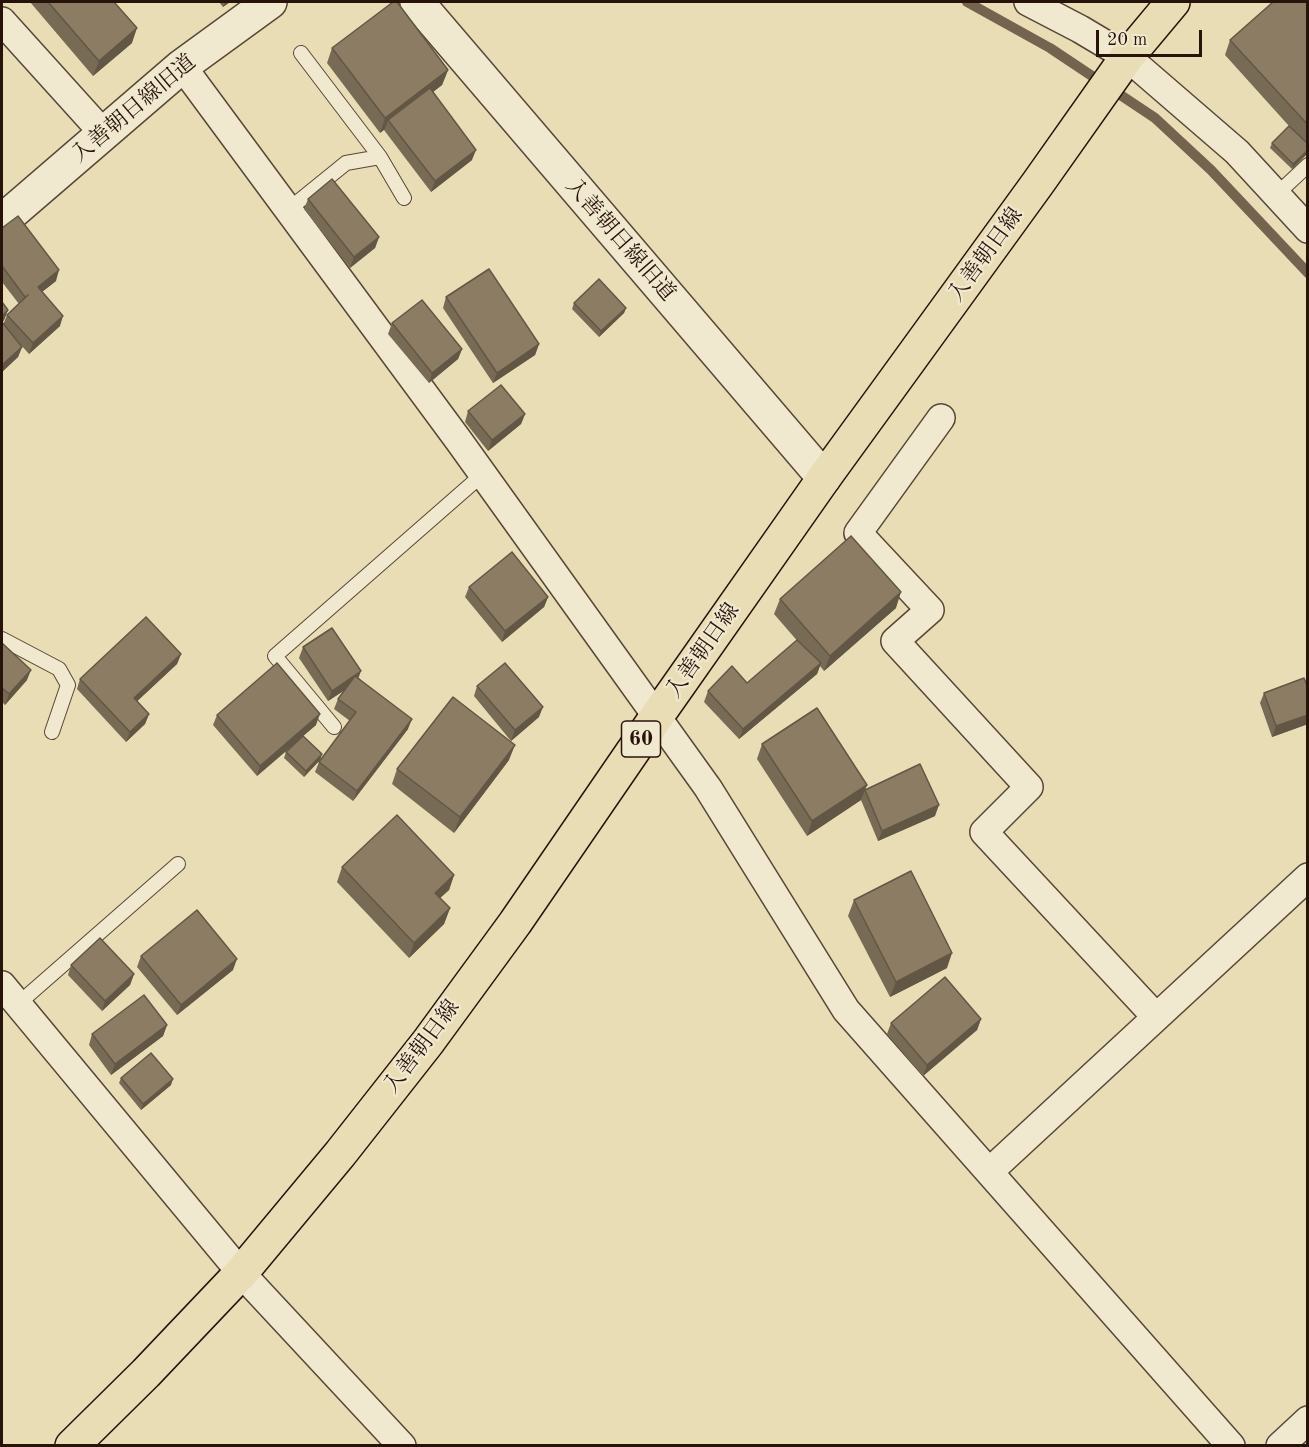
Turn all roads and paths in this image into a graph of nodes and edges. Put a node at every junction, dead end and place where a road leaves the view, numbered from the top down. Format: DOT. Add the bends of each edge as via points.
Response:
graph roads {
  1 [pos="270,2"];
  2 [pos="417,2"];
  3 [pos="1028,2"];
  4 [pos="1173,2"];
  5 [pos="2,21"];
  6 [pos="301,53"];
  7 [pos="1127,57"];
  8 [pos="182,66"];
  9 [pos="104,134"];
  10 [pos="380,157"];
  11 [pos="1308,165"];
  12 [pos="1276,195"];
  13 [pos="404,198"];
  14 [pos="288,210"];
  15 [pos="2,221"];
  16 [pos="1308,229"];
  17 [pos="941,418"];
  18 [pos="483,474"];
  19 [pos="824,478"];
  20 [pos="2,639"];
  21 [pos="657,716"];
  22 [pos="334,727"];
  23 [pos="51,732"];
  24 [pos="178,864"];
  25 [pos="1308,878"];
  26 [pos="10,995"];
  27 [pos="1156,1017"];
  28 [pos="989,1172"];
  29 [pos="241,1272"];
  30 [pos="1308,1420"];
  31 [pos="72,1446"];
  32 [pos="402,1446"];
  33 [pos="1231,1446"];
  34 [pos="1280,1446"];
  1 -- 8 [label="street, 入善朝日線旧道"];
  2 -- 19 [label="street, 入善朝日線旧道"];
  3 -- 7 [label="street"];
  4 -- 7 [label="main road, 入善朝日線 / 60"];
  5 -- 9 [label="street"];
  6 -- 10 [label="lane"];
  7 -- 12 [label="street" via="1237,152"];
  7 -- 19 [label="main road, 入善朝日線 / 60"];
  8 -- 9 [label="street, 入善朝日線旧道"];
  8 -- 14 [label="street"];
  9 -- 15 [label="street, 入善朝日線旧道"];
  10 -- 13 [label="lane"];
  10 -- 14 [label="lane" via="346,164"];
  11 -- 12 [label="lane"];
  12 -- 16 [label="street"];
  14 -- 18 [label="street"];
  17 -- 27 [label="street" via="858,533 930,610 896,641 1029,787 984,832"];
  18 -- 21 [label="street"];
  18 -- 22 [label="lane" via="275,656"];
  19 -- 21 [label="main road, 入善朝日線 / 60"];
  20 -- 23 [label="lane" via="59,669 68,685"];
  21 -- 28 [label="street" via="708,788 846,1010"];
  21 -- 29 [label="main road, 入善朝日線 / 60" via="428,1042"];
  24 -- 26 [label="lane"];
  25 -- 27 [label="street"];
  26 -- 29 [label="street"];
  27 -- 28 [label="street"];
  28 -- 33 [label="street"];
  29 -- 31 [label="main road, 入善朝日線 / 60"];
  29 -- 32 [label="street"];
  30 -- 34 [label="street"];
}
